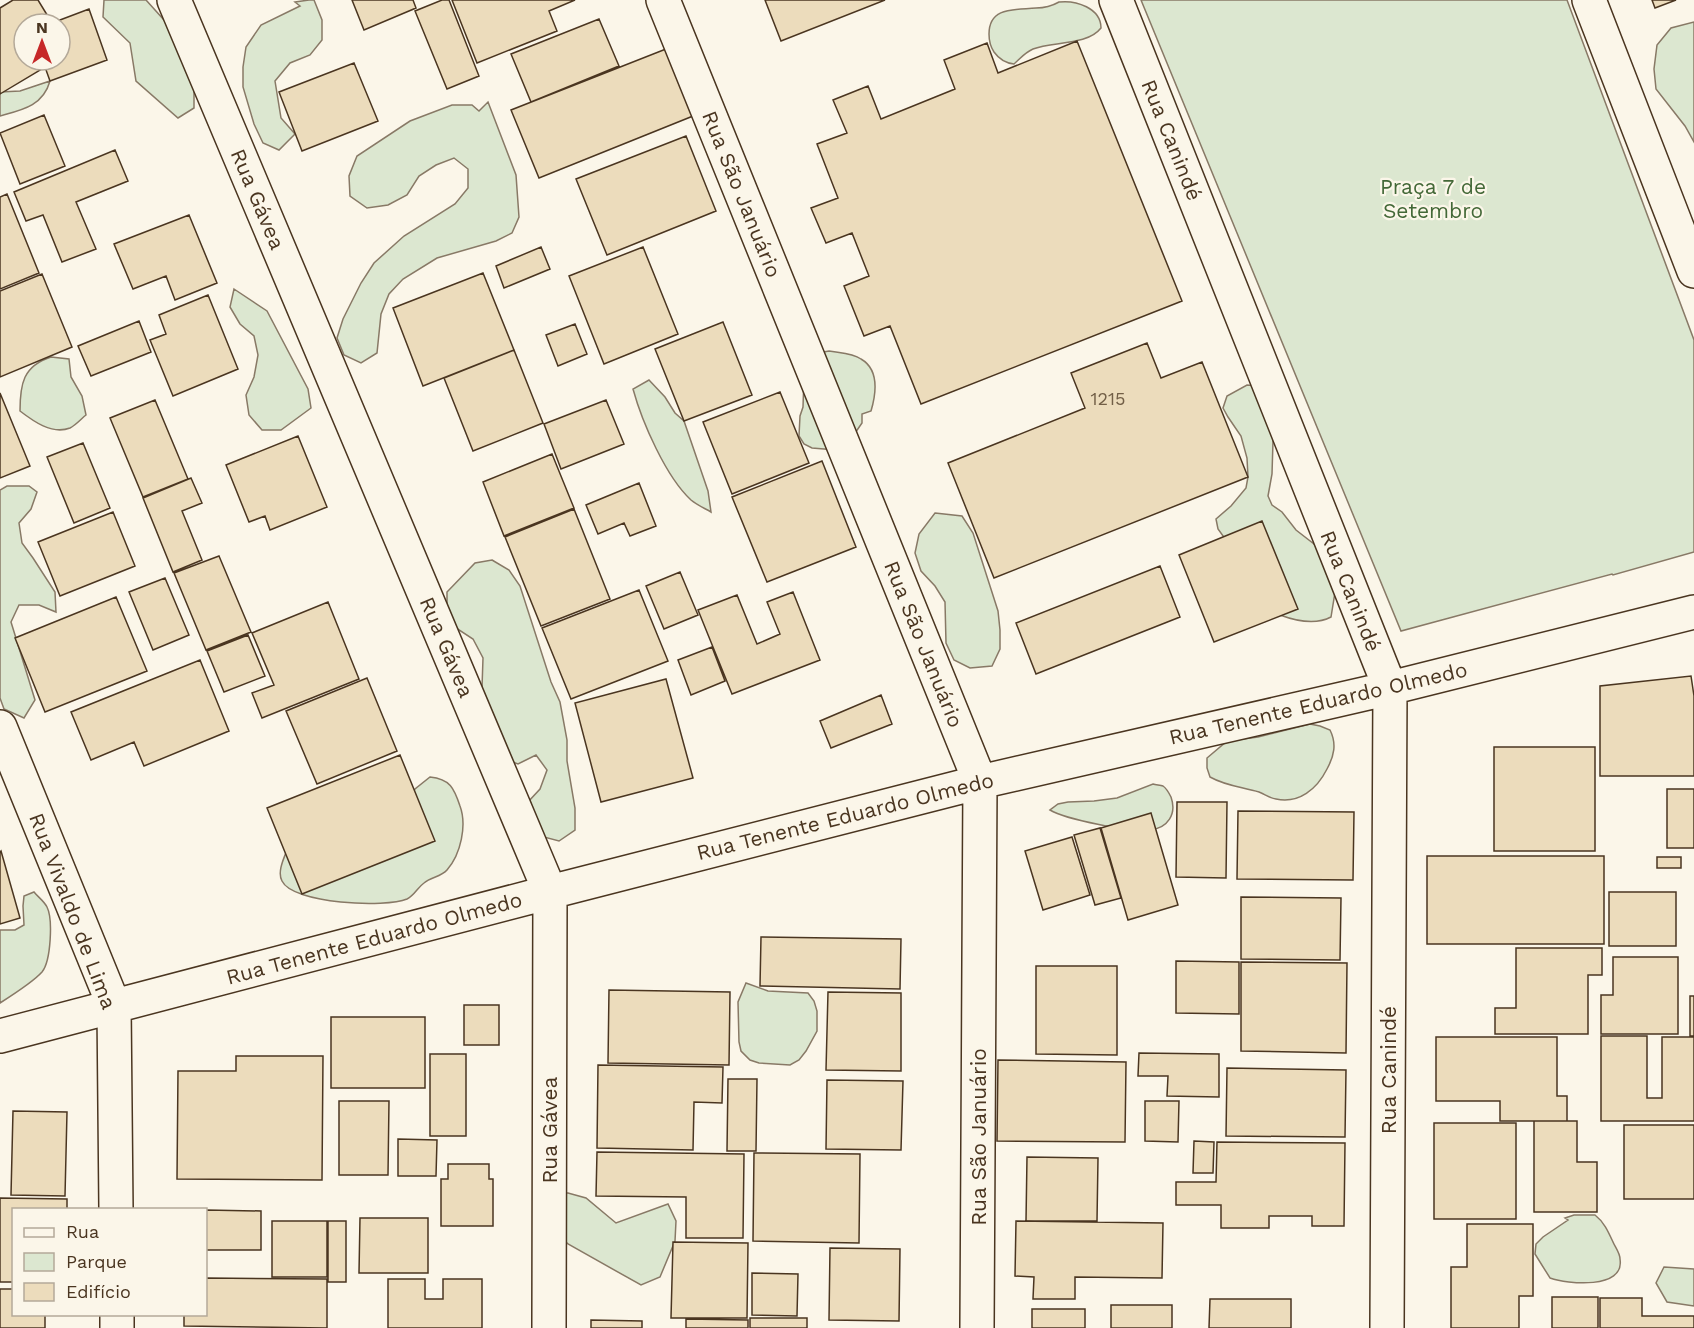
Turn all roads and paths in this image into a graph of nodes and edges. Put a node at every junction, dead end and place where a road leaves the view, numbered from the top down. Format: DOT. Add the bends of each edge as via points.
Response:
graph roads {
  1 [pos="174,0"];
  2 [pos="663,0"];
  3 [pos="1116,0"];
  4 [pos="1589,0"];
  5 [pos="1694,271"];
  6 [pos="1694,612"];
  7 [pos="1390,688"];
  8 [pos="0,727"];
  9 [pos="980,782"];
  10 [pos="550,892"];
  11 [pos="114,1006"];
  12 [pos="0,1036"];
  13 [pos="116,1208"];
  14 [pos="549,1328"];
  15 [pos="977,1328"];
  16 [pos="1387,1328"];
  1 -- 10 [label="street, Rua Gávea"];
  2 -- 9 [label="street, Rua São Januário"];
  3 -- 7 [label="street, Rua Canindé"];
  4 -- 5 [label="street"];
  6 -- 7 [label="street, Rua Tenente Eduardo Olmedo"];
  7 -- 9 [label="street, Rua Tenente Eduardo Olmedo"];
  7 -- 16 [label="street, Rua Canindé"];
  8 -- 11 [label="street, Rua Vivaldo de Lima"];
  9 -- 10 [label="street, Rua Tenente Eduardo Olmedo"];
  9 -- 15 [label="street, Rua São Januário"];
  10 -- 11 [label="street, Rua Tenente Eduardo Olmedo"];
  10 -- 14 [label="street, Rua Gávea"];
  11 -- 12 [label="street, Rua Tenente Eduardo Olmedo"];
  11 -- 13 [label="street, Rua Vivaldo de Lima"];
}
